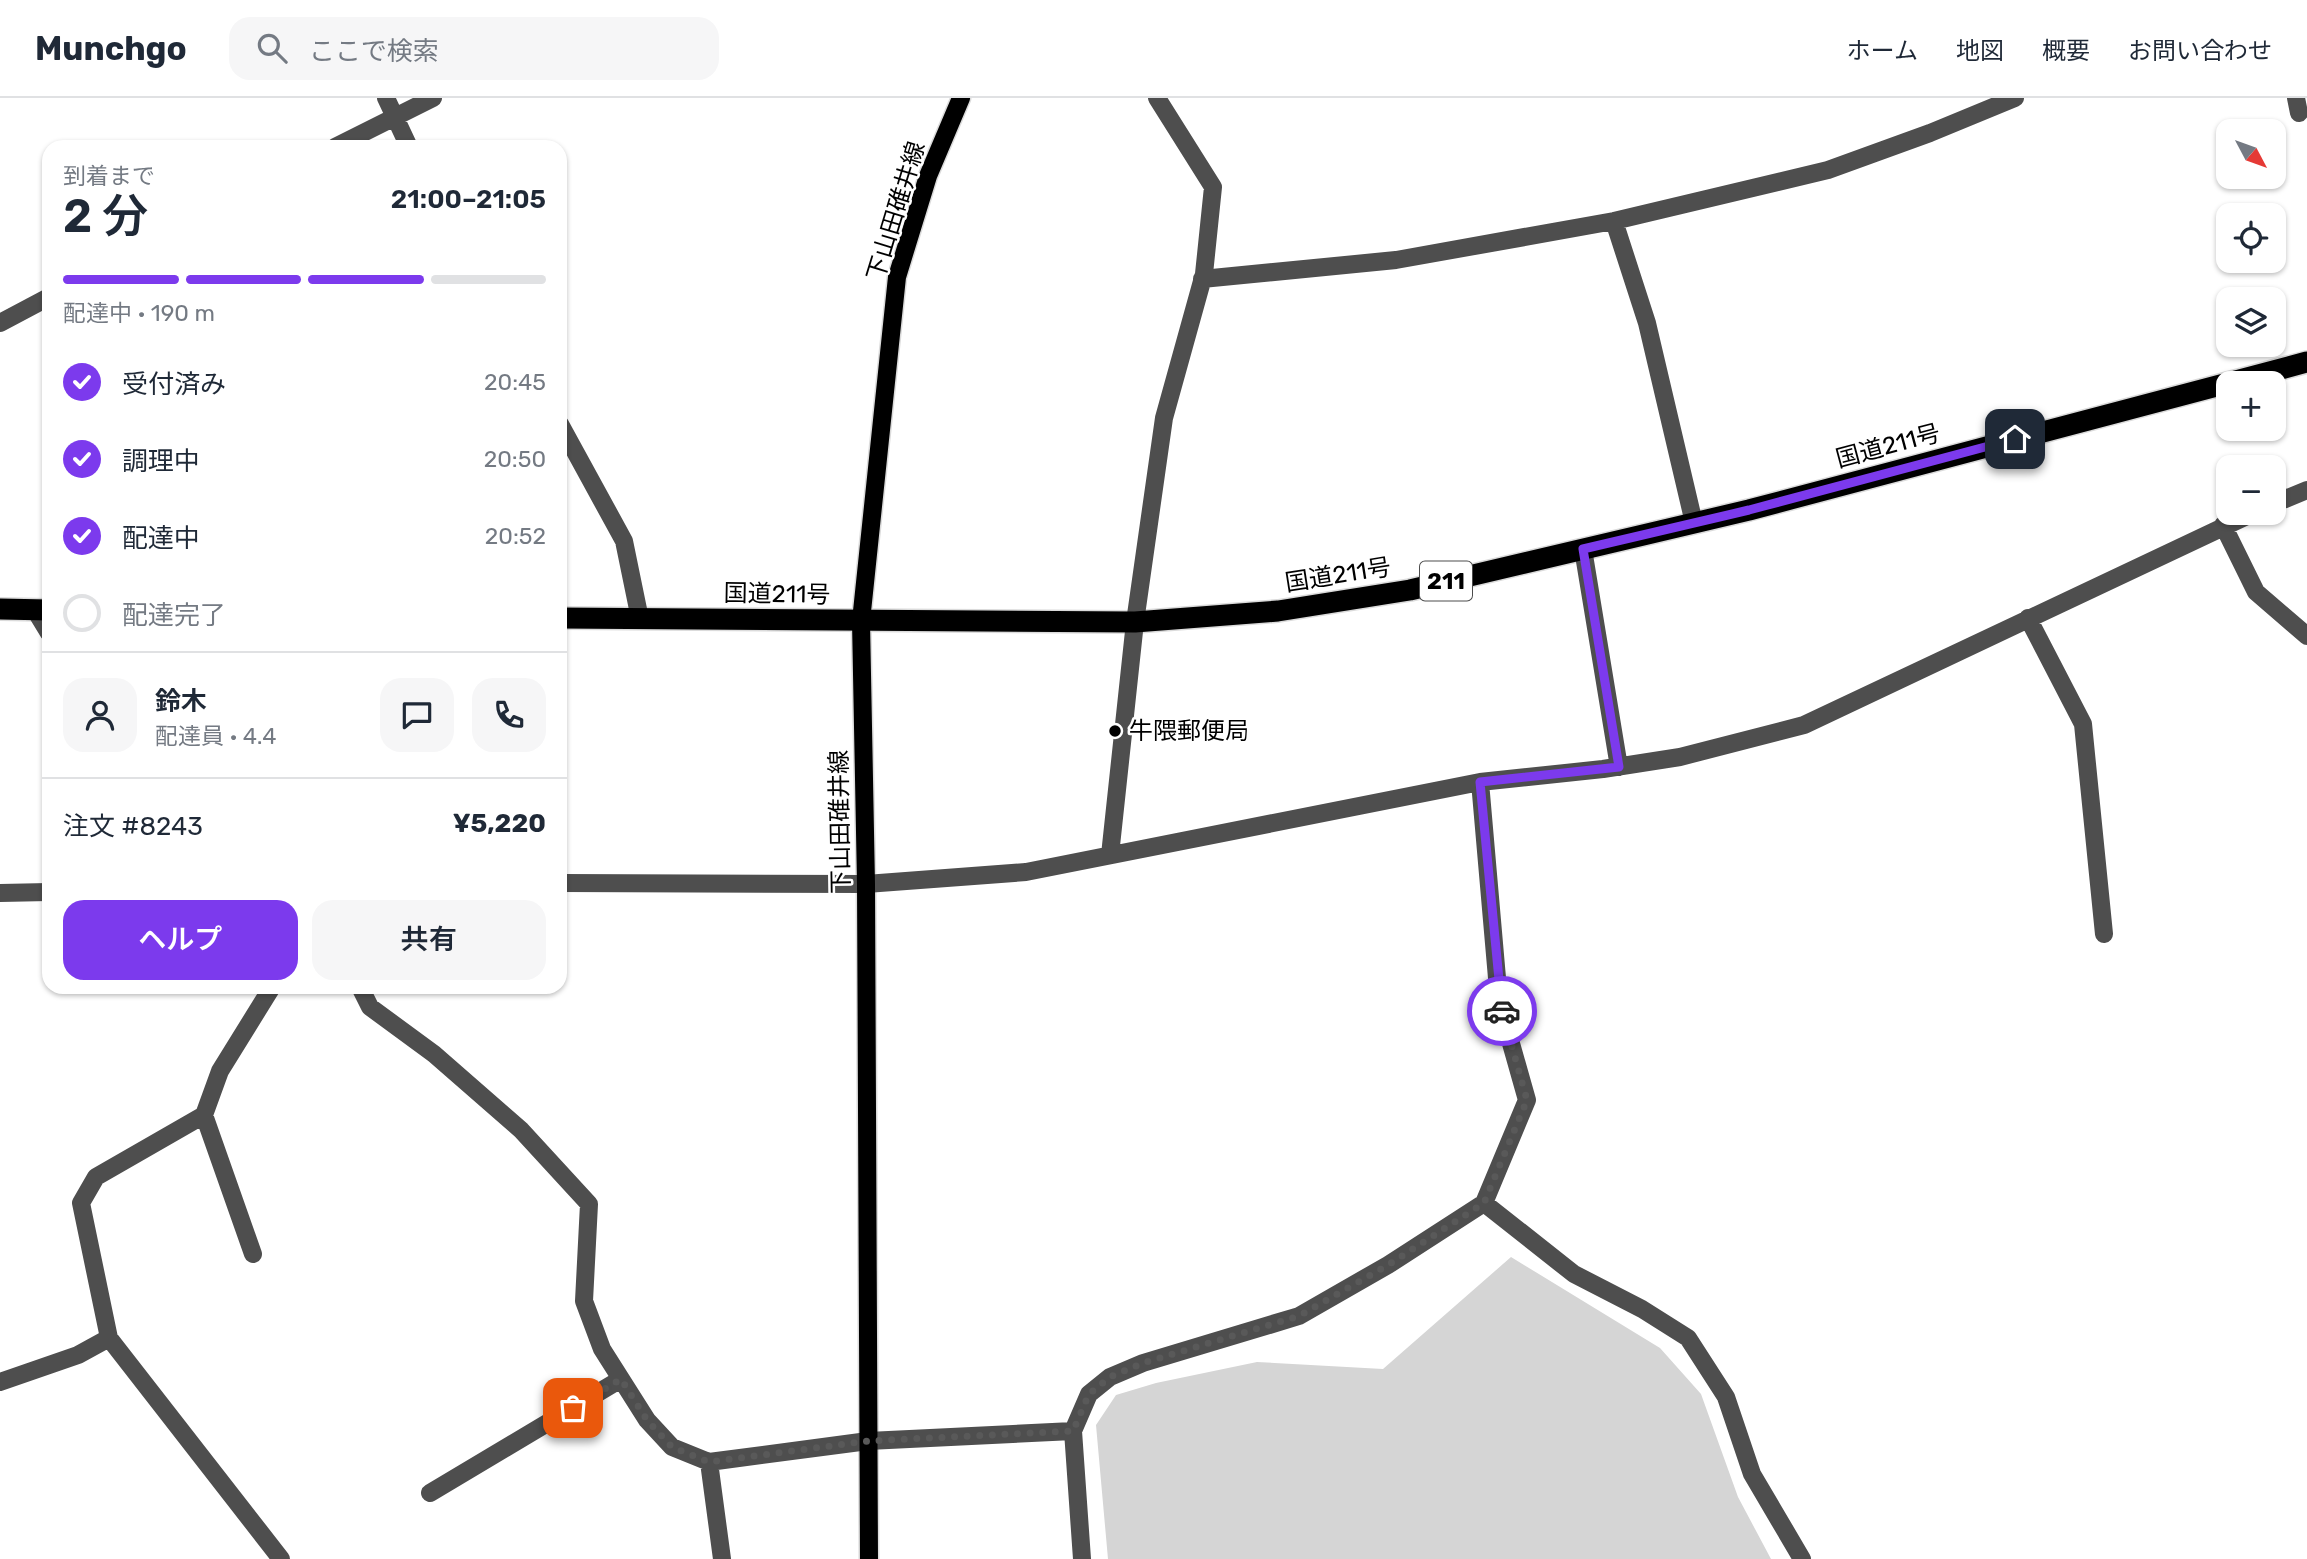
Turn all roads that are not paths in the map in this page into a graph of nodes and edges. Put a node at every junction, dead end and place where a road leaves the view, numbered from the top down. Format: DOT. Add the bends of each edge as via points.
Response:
graph roads {
  1 [pos="386,98"];
  2 [pos="433,98"];
  3 [pos="961,98"];
  4 [pos="1157,98"];
  5 [pos="2015,98"];
  6 [pos="393,116"];
  7 [pos="348,140"];
  8 [pos="405,140"];
  9 [pos="1614,221"];
  10 [pos="1202,279"];
  11 [pos="42,302"];
  12 [pos="0,323"];
  13 [pos="2307,362"];
  14 [pos="567,437"];
  15 [pos="2307,490"];
  16 [pos="2286,499"];
  17 [pos="1694,523"];
  18 [pos="2223,526"];
  19 [pos="1583,549"];
  20 [pos="2,606"];
  21 [pos="42,610"];
  22 [pos="567,618"];
  23 [pos="2028,618"];
  24 [pos="640,619"];
  25 [pos="861,621"];
  26 [pos="1135,622"];
  27 [pos="2307,636"];
  28 [pos="1619,767"];
  29 [pos="1480,782"];
  30 [pos="1110,855"];
  31 [pos="567,883"];
  32 [pos="866,884"];
  33 [pos="42,892"];
  34 [pos="0,893"];
  35 [pos="2104,934"];
  36 [pos="268,994"];
  37 [pos="364,994"];
  38 [pos="204,1115"];
  39 [pos="1484,1203"];
  40 [pos="253,1254"];
  41 [pos="109,1338"];
  42 [pos="621,1379"];
  43 [pos="0,1382"];
  44 [pos="1073,1431"];
  45 [pos="868,1441"];
  46 [pos="709,1462"];
  47 [pos="430,1493"];
  48 [pos="281,1559"];
  49 [pos="722,1559"];
  50 [pos="869,1559"];
  51 [pos="1082,1559"];
  52 [pos="1802,1559"];
  1 -- 6 [label="street"];
  2 -- 6 [label="street"];
  3 -- 25 [label="main road, 下山田碓井線" via="928,176 897,277"];
  4 -- 10 [label="street" via="1213,187"];
  5 -- 9 [label="street" via="1828,170"];
  6 -- 7 [label="street"];
  6 -- 8 [label="street"];
  9 -- 10 [label="street" via="1396,260"];
  9 -- 17 [label="street" via="1647,323"];
  10 -- 26 [label="street" via="1164,418"];
  11 -- 12 [label="street"];
  13 -- 17 [label="highway, 国道211号 / 211"];
  14 -- 24 [label="street" via="624,541"];
  15 -- 16 [label="street"];
  17 -- 19 [label="highway, 国道211号 / 211"];
  18 -- 23 [label="street"];
  18 -- 27 [label="street" via="2256,592"];
  19 -- 26 [label="highway, 国道211号 / 211" via="1410,590 1278,611"];
  19 -- 28 [label="street"];
  20 -- 21 [label="highway"];
  22 -- 24 [label="highway, 国道211号 / 211"];
  23 -- 28 [label="street" via="1804,725 1680,757"];
  23 -- 35 [label="street" via="2083,724"];
  24 -- 25 [label="highway, 国道211号 / 211"];
  25 -- 26 [label="highway, 国道211号 / 211"];
  25 -- 32 [label="main road, 下山田碓井線"];
  26 -- 30 [label="street"];
  28 -- 29 [label="street"];
  29 -- 30 [label="street"];
  29 -- 39 [label="street" via="1499,1001 1527,1100"];
  30 -- 32 [label="street" via="1026,872"];
  31 -- 32 [label="street"];
  32 -- 45 [label="main road, 下山田碓井線"];
  33 -- 34 [label="street"];
  36 -- 38 [label="street" via="220,1071"];
  37 -- 42 [label="street" via="370,1007 434,1054 521,1129 589,1204 584,1301 602,1349"];
  38 -- 40 [label="street"];
  38 -- 41 [label="street" via="96,1177 81,1203"];
  39 -- 44 [label="street" via="1299,1316 1110,1377 1089,1394"];
  39 -- 52 [label="street" via="1574,1274 1688,1338 1726,1397 1752,1474"];
  41 -- 43 [label="street" via="78,1355"];
  41 -- 48 [label="street"];
  42 -- 46 [label="street" via="647,1420 672,1447"];
  42 -- 47 [label="street"];
  44 -- 45 [label="street"];
  44 -- 51 [label="street"];
  45 -- 46 [label="street"];
  45 -- 50 [label="main road, 下山田碓井線"];
  46 -- 49 [label="street"];
}
